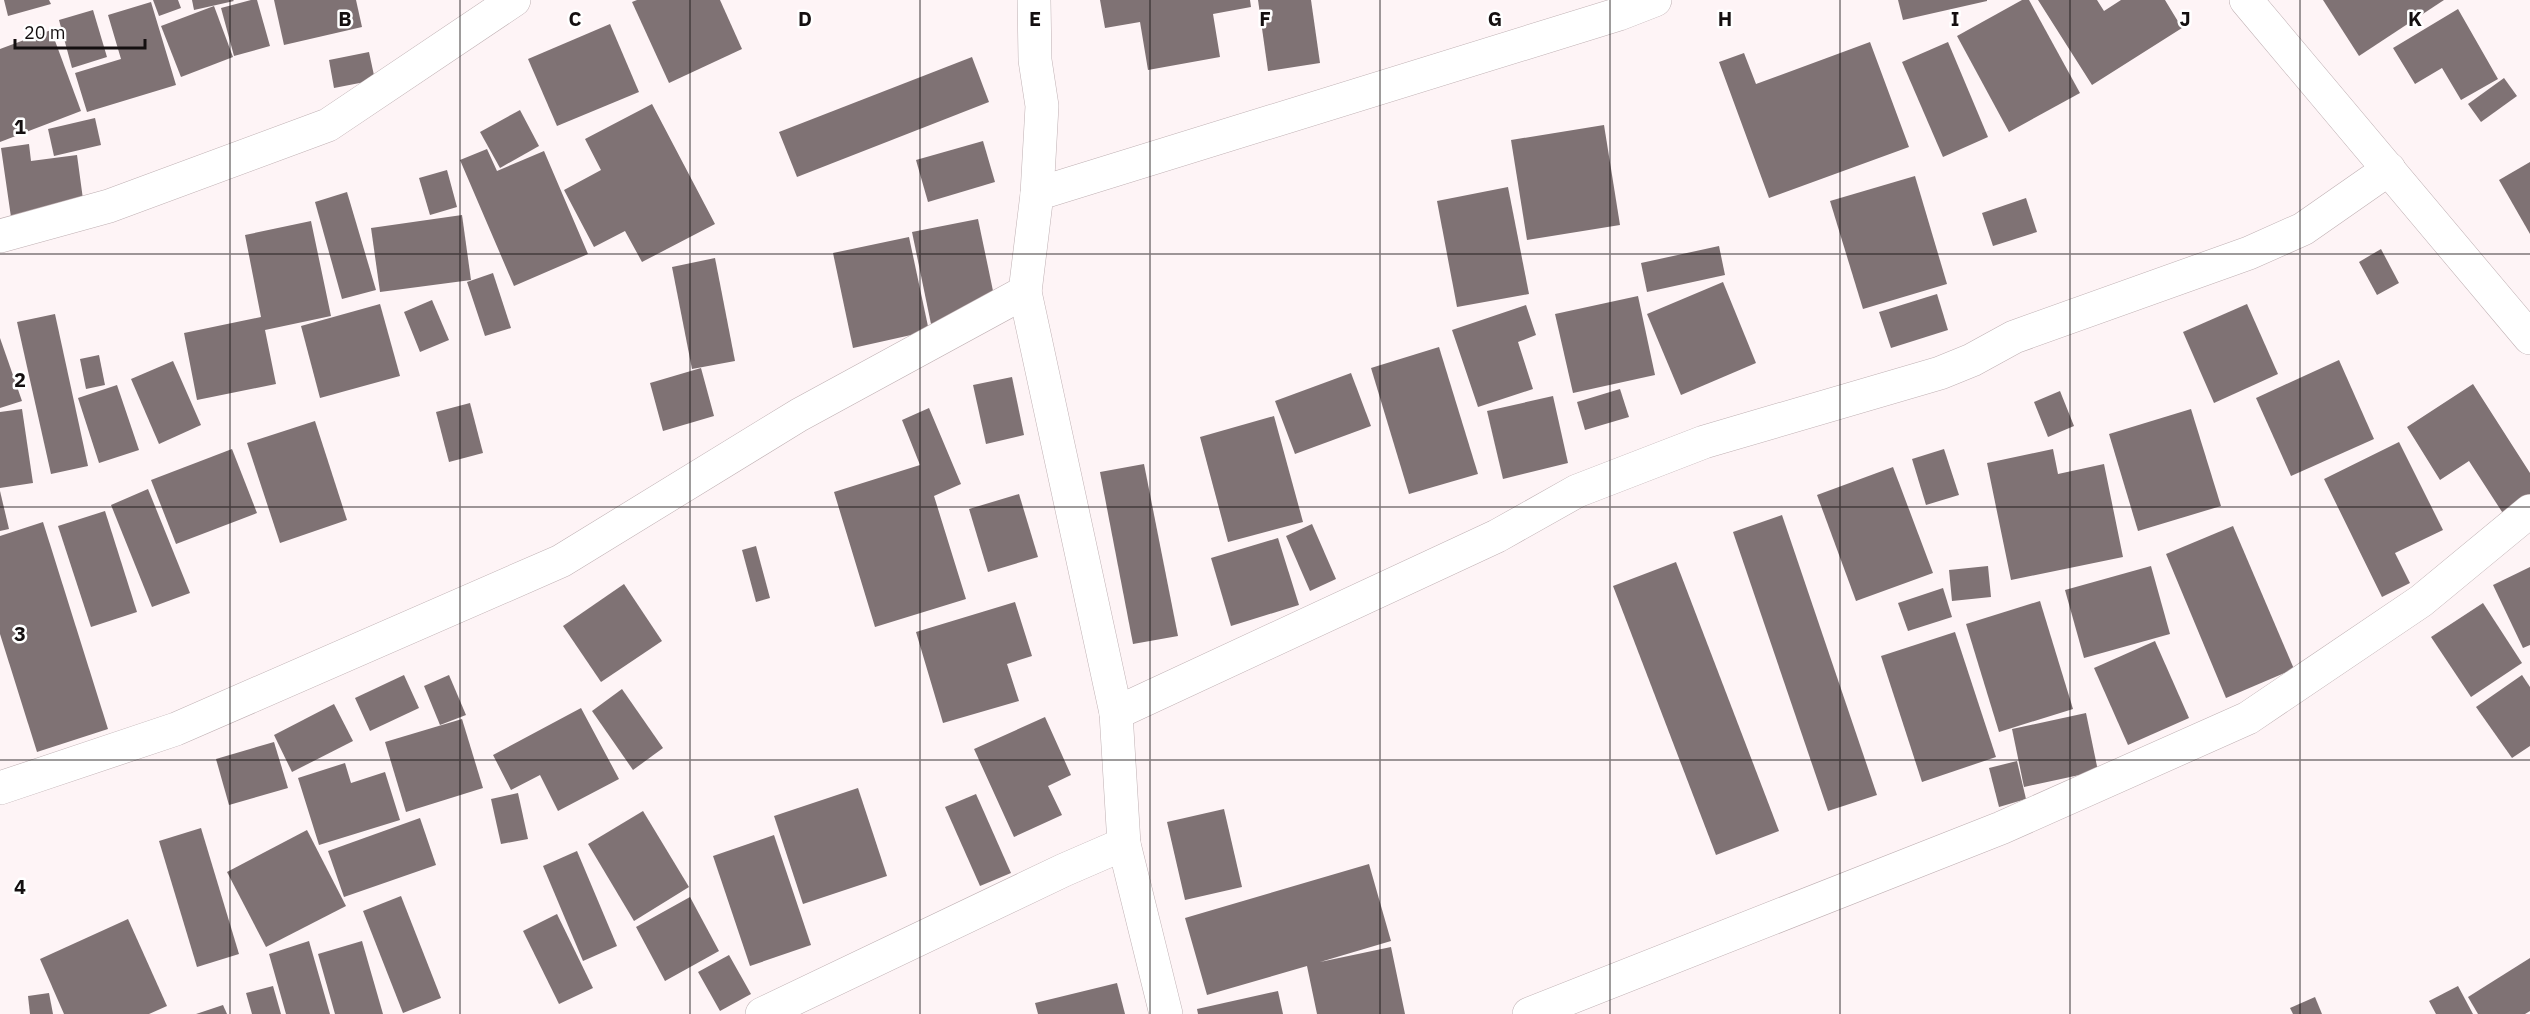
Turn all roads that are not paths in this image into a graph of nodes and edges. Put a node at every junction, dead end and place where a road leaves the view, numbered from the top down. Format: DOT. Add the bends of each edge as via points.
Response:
graph roads {
  1 [pos="514,0"];
  2 [pos="1034,0"];
  3 [pos="1655,0"];
  4 [pos="2246,0"];
  5 [pos="2388,169"];
  6 [pos="1037,194"];
  7 [pos="0,236"];
  8 [pos="1025,292"];
  9 [pos="2528,332"];
  10 [pos="2530,511"];
  11 [pos="1116,713"];
  12 [pos="0,788"];
  13 [pos="1124,844"];
  14 [pos="762,1014"];
  15 [pos="1166,1014"];
  16 [pos="1529,1014"];
  1 -- 7 [label="street" via="328,125 109,206"];
  2 -- 6 [label="street" via="1035,60 1042,106"];
  3 -- 6 [label="street"];
  4 -- 5 [label="street"];
  5 -- 9 [label="street"];
  5 -- 11 [label="street" via="2303,229 2249,253 2014,337 1940,373 1704,442 1577,491 1497,536"];
  6 -- 8 [label="street"];
  8 -- 11 [label="street"];
  8 -- 12 [label="street" via="799,415 561,561 176,729"];
  10 -- 16 [label="street" via="2421,601 2248,718 2001,828"];
  11 -- 13 [label="street"];
  13 -- 14 [label="street"];
  13 -- 15 [label="street"];
}
